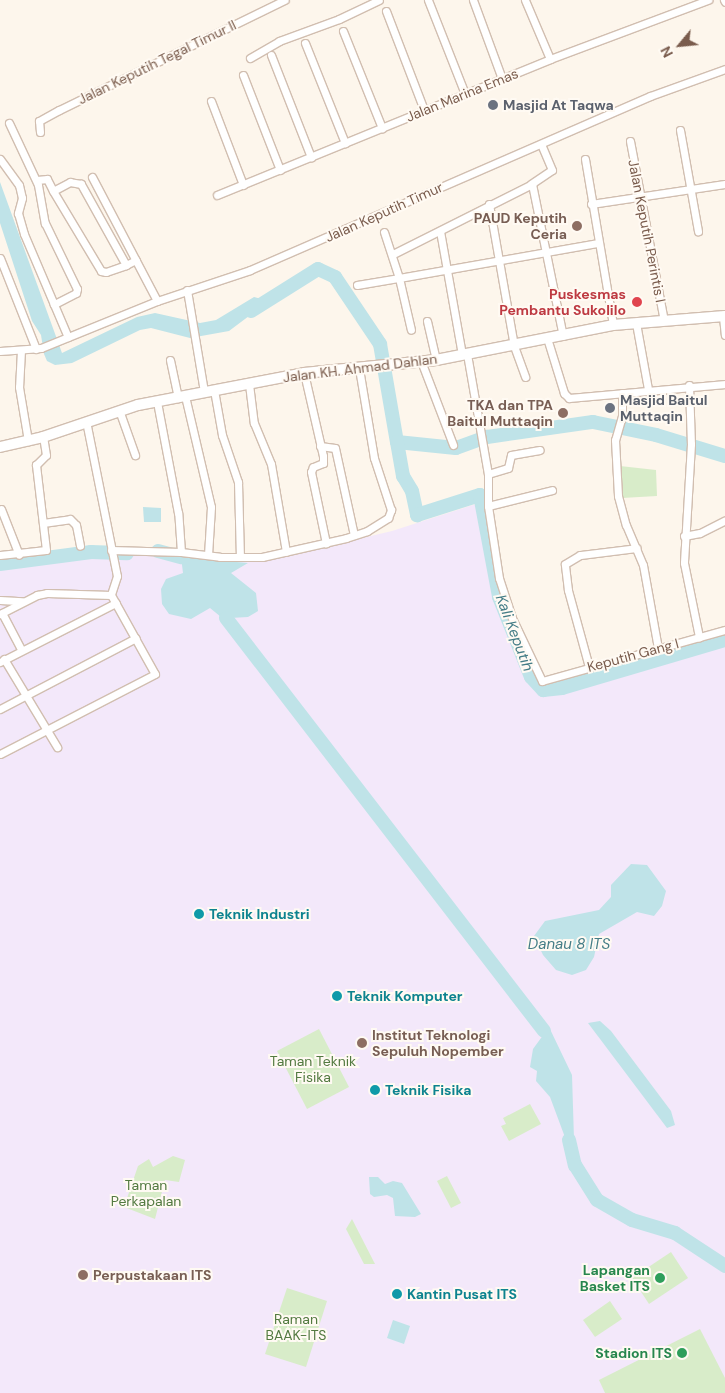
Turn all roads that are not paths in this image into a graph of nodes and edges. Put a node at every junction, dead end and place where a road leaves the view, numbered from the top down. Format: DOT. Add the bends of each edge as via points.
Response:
graph roads {
  1 [pos="286,0"];
  2 [pos="379,0"];
  3 [pos="428,0"];
  4 [pos="473,0"];
  5 [pos="525,0"];
  6 [pos="708,0"];
  7 [pos="386,11"];
  8 [pos="343,31"];
  9 [pos="305,43"];
  10 [pos="272,55"];
  11 [pos="250,58"];
  12 [pos="550,59"];
  13 [pos="725,69"];
  14 [pos="243,75"];
  15 [pos="502,78"];
  16 [pos="465,94"];
  17 [pos="211,101"];
  18 [pos="424,110"];
  19 [pos="9,123"];
  20 [pos="382,128"];
  21 [pos="680,130"];
  22 [pos="40,132"];
  23 [pos="630,141"];
  24 [pos="346,143"];
  25 [pos="541,144"];
  26 [pos="311,157"];
  27 [pos="585,158"];
  28 [pos="0,159"];
  29 [pos="280,170"];
  30 [pos="92,177"];
  31 [pos="37,180"];
  32 [pos="725,184"];
  33 [pos="243,185"];
  34 [pos="533,185"];
  35 [pos="690,188"];
  36 [pos="53,191"];
  37 [pos="218,195"];
  38 [pos="640,195"];
  39 [pos="489,204"];
  40 [pos="591,204"];
  41 [pos="440,231"];
  42 [pos="384,232"];
  43 [pos="698,232"];
  44 [pos="597,243"];
  45 [pos="547,250"];
  46 [pos="393,254"];
  47 [pos="0,258"];
  48 [pos="136,260"];
  49 [pos="498,262"];
  50 [pos="126,265"];
  51 [pos="448,269"];
  52 [pos="399,278"];
  53 [pos="357,285"];
  54 [pos="187,290"];
  55 [pos="157,301"];
  56 [pos="54,304"];
  57 [pos="724,316"];
  58 [pos="427,321"];
  59 [pos="664,321"];
  60 [pos="636,323"];
  61 [pos="612,325"];
  62 [pos="411,330"];
  63 [pos="725,335"];
  64 [pos="563,336"];
  65 [pos="68,337"];
  66 [pos="547,338"];
  67 [pos="514,346"];
  68 [pos="38,349"];
  69 [pos="21,350"];
  70 [pos="0,351"];
  71 [pos="465,355"];
  72 [pos="170,360"];
  73 [pos="436,360"];
  74 [pos="422,361"];
  75 [pos="359,368"];
  76 [pos="304,372"];
  77 [pos="525,377"];
  78 [pos="249,384"];
  79 [pos="725,384"];
  80 [pos="689,385"];
  81 [pos="648,389"];
  82 [pos="209,391"];
  83 [pos="622,393"];
  84 [pos="182,397"];
  85 [pos="157,402"];
  86 [pos="119,410"];
  87 [pos="86,421"];
  88 [pos="43,437"];
  89 [pos="28,441"];
  90 [pos="453,445"];
  91 [pos="320,446"];
  92 [pos="0,447"];
  93 [pos="540,450"];
  94 [pos="134,455"];
  95 [pos="488,474"];
  96 [pos="552,490"];
  97 [pos="488,506"];
  98 [pos="1,509"];
  99 [pos="725,520"];
  100 [pos="43,523"];
  101 [pos="354,535"];
  102 [pos="684,536"];
  103 [pos="326,543"];
  104 [pos="80,546"];
  105 [pos="637,548"];
  106 [pos="181,552"];
  107 [pos="286,552"];
  108 [pos="111,553"];
  109 [pos="0,555"];
  110 [pos="19,555"];
  111 [pos="208,555"];
  112 [pos="240,557"];
  113 [pos="111,595"];
  114 [pos="0,600"];
  115 [pos="23,601"];
  116 [pos="116,603"];
  117 [pos="1,614"];
  118 [pos="725,630"];
  119 [pos="699,637"];
  120 [pos="136,638"];
  121 [pos="658,648"];
  122 [pos="21,649"];
  123 [pos="2,661"];
  124 [pos="590,667"];
  125 [pos="25,696"];
  126 [pos="0,710"];
  127 [pos="44,730"];
  128 [pos="56,747"];
  129 [pos="0,754"];
  1 -- 22 [label="street, Jalan Keputih Tegal Timur II" via="59,110 39,121"];
  2 -- 11 [label="street" via="279,41"];
  3 -- 16 [label="street"];
  4 -- 15 [label="street"];
  5 -- 12 [label="street"];
  6 -- 12 [label="street, Jalan Marina Emas"];
  7 -- 18 [label="street"];
  8 -- 20 [label="street"];
  9 -- 24 [label="street"];
  10 -- 26 [label="street"];
  12 -- 15 [label="street, Jalan Marina Emas"];
  13 -- 25 [label="street, Jalan Keputih Timur" via="650,96"];
  14 -- 29 [label="street"];
  15 -- 16 [label="street, Jalan Marina Emas"];
  16 -- 18 [label="street, Jalan Marina Emas"];
  17 -- 33 [label="street"];
  18 -- 20 [label="street, Jalan Marina Emas"];
  19 -- 31 [label="street"];
  20 -- 24 [label="street, Jalan Marina Emas"];
  21 -- 35 [label="street"];
  23 -- 38 [label="street, Jalan Keputih Perintis I"];
  24 -- 26 [label="street, Jalan Marina Emas"];
  25 -- 34 [label="street" via="552,170"];
  25 -- 54 [label="street, Jalan Keputih Timur" via="250,270"];
  26 -- 29 [label="street, Jalan Marina Emas"];
  27 -- 40 [label="street"];
  28 -- 56 [label="street" via="10,169 22,192 20,220"];
  29 -- 33 [label="street, Jalan Marina Emas"];
  30 -- 48 [label="street"];
  31 -- 36 [label="street" via="47,179"];
  31 -- 56 [label="street" via="45,223 77,289 76,293"];
  32 -- 35 [label="street"];
  33 -- 37 [label="street, Jalan Marina Emas"];
  34 -- 39 [label="street"];
  34 -- 45 [label="street"];
  35 -- 38 [label="street"];
  35 -- 43 [label="street"];
  36 -- 50 [label="street" via="101,271"];
  36 -- 50 [label="street" via="70,182 81,184"];
  38 -- 40 [label="street"];
  38 -- 59 [label="street, Jalan Keputih Perintis I"];
  39 -- 41 [label="street"];
  39 -- 49 [label="street"];
  40 -- 44 [label="street"];
  41 -- 46 [label="street"];
  41 -- 51 [label="street"];
  42 -- 46 [label="street"];
  44 -- 45 [label="street"];
  44 -- 61 [label="street"];
  45 -- 49 [label="street"];
  45 -- 64 [label="street"];
  46 -- 52 [label="street"];
  47 -- 68 [label="street"];
  48 -- 50 [label="street"];
  48 -- 55 [label="street"];
  49 -- 51 [label="street"];
  49 -- 67 [label="street"];
  51 -- 52 [label="street"];
  51 -- 71 [label="street"];
  52 -- 53 [label="street"];
  52 -- 62 [label="street"];
  54 -- 55 [label="street, Jalan Keputih Timur"];
  54 -- 82 [label="street" via="196,349"];
  55 -- 65 [label="street, Jalan Keputih Timur"];
  56 -- 65 [label="street"];
  57 -- 59 [label="street, Jalan KH. Ahmad Dahlan"];
  57 -- 63 [label="street"];
  58 -- 73 [label="street"];
  59 -- 60 [label="street, Jalan KH. Ahmad Dahlan"];
  60 -- 61 [label="street, Jalan KH. Ahmad Dahlan"];
  60 -- 81 [label="street"];
  61 -- 64 [label="street, Jalan KH. Ahmad Dahlan"];
  64 -- 66 [label="street, Jalan KH. Ahmad Dahlan"];
  65 -- 68 [label="street, Jalan Keputih Timur"];
  66 -- 67 [label="street, Jalan KH. Ahmad Dahlan"];
  66 -- 83 [label="street" via="567,397"];
  67 -- 71 [label="street, Jalan KH. Ahmad Dahlan"];
  67 -- 77 [label="street"];
  68 -- 69 [label="street, Jalan Keputih Timur"];
  69 -- 70 [label="street, Jalan Keputih Timur"];
  69 -- 89 [label="street" via="19,387"];
  71 -- 73 [label="street, Jalan KH. Ahmad Dahlan"];
  71 -- 95 [label="street"];
  72 -- 84 [label="street"];
  73 -- 74 [label="street, Jalan KH. Ahmad Dahlan"];
  74 -- 75 [label="street, Jalan KH. Ahmad Dahlan"];
  74 -- 90 [label="street"];
  75 -- 76 [label="street, Jalan KH. Ahmad Dahlan"];
  75 -- 101 [label="street" via="374,458 391,510 385,521"];
  76 -- 78 [label="street, Jalan KH. Ahmad Dahlan"];
  76 -- 91 [label="street"];
  78 -- 82 [label="street, Jalan KH. Ahmad Dahlan"];
  78 -- 107 [label="street" via="254,423 270,464"];
  79 -- 80 [label="street"];
  80 -- 81 [label="street"];
  80 -- 102 [label="street" via="691,444"];
  81 -- 83 [label="street"];
  82 -- 84 [label="street, Jalan KH. Ahmad Dahlan"];
  82 -- 112 [label="street" via="238,482"];
  83 -- 105 [label="street" via="622,420 616,432 618,496 626,526"];
  84 -- 85 [label="street, Jalan KH. Ahmad Dahlan"];
  84 -- 111 [label="street" via="211,507"];
  85 -- 86 [label="street, Jalan KH. Ahmad Dahlan"];
  85 -- 106 [label="street" via="178,514"];
  86 -- 87 [label="street, Jalan KH. Ahmad Dahlan"];
  86 -- 94 [label="street"];
  87 -- 88 [label="street, Jalan KH. Ahmad Dahlan"];
  87 -- 108 [label="street"];
  88 -- 89 [label="street, Jalan KH. Ahmad Dahlan"];
  88 -- 100 [label="street" via="45,456 36,465"];
  89 -- 92 [label="street, Jalan KH. Ahmad Dahlan"];
  91 -- 101 [label="street" via="335,448"];
  91 -- 103 [label="street" via="322,464 313,467 311,472"];
  93 -- 95 [label="street" via="511,455 508,468"];
  95 -- 97 [label="street"];
  96 -- 97 [label="street"];
  97 -- 124 [label="street, Keputih Gang I" via="504,598 542,682"];
  98 -- 110 [label="street"];
  99 -- 102 [label="street" via="700,533"];
  100 -- 104 [label="street" via="70,519 76,525"];
  100 -- 110 [label="street" via="46,550"];
  101 -- 103 [label="street"];
  102 -- 119 [label="street" via="687,588"];
  103 -- 107 [label="street"];
  105 -- 121 [label="street"];
  105 -- 124 [label="street" via="568,560 565,566 568,590"];
  106 -- 108 [label="street"];
  106 -- 111 [label="street"];
  107 -- 112 [label="street"];
  108 -- 113 [label="street" via="117,576"];
  109 -- 110 [label="street"];
  111 -- 112 [label="street"];
  113 -- 115 [label="street" via="47,593"];
  113 -- 116 [label="street"];
  114 -- 115 [label="street"];
  115 -- 117 [label="street"];
  116 -- 120 [label="street"];
  116 -- 122 [label="street"];
  117 -- 122 [label="street"];
  118 -- 119 [label="street, Keputih Gang I"];
  119 -- 121 [label="street, Keputih Gang I"];
  120 -- 125 [label="street"];
  120 -- 127 [label="street" via="155,674 153,678"];
  121 -- 124 [label="street, Keputih Gang I"];
  122 -- 123 [label="street"];
  123 -- 125 [label="street"];
  125 -- 126 [label="street"];
  125 -- 127 [label="street"];
  127 -- 128 [label="street"];
  127 -- 129 [label="street"];
}
